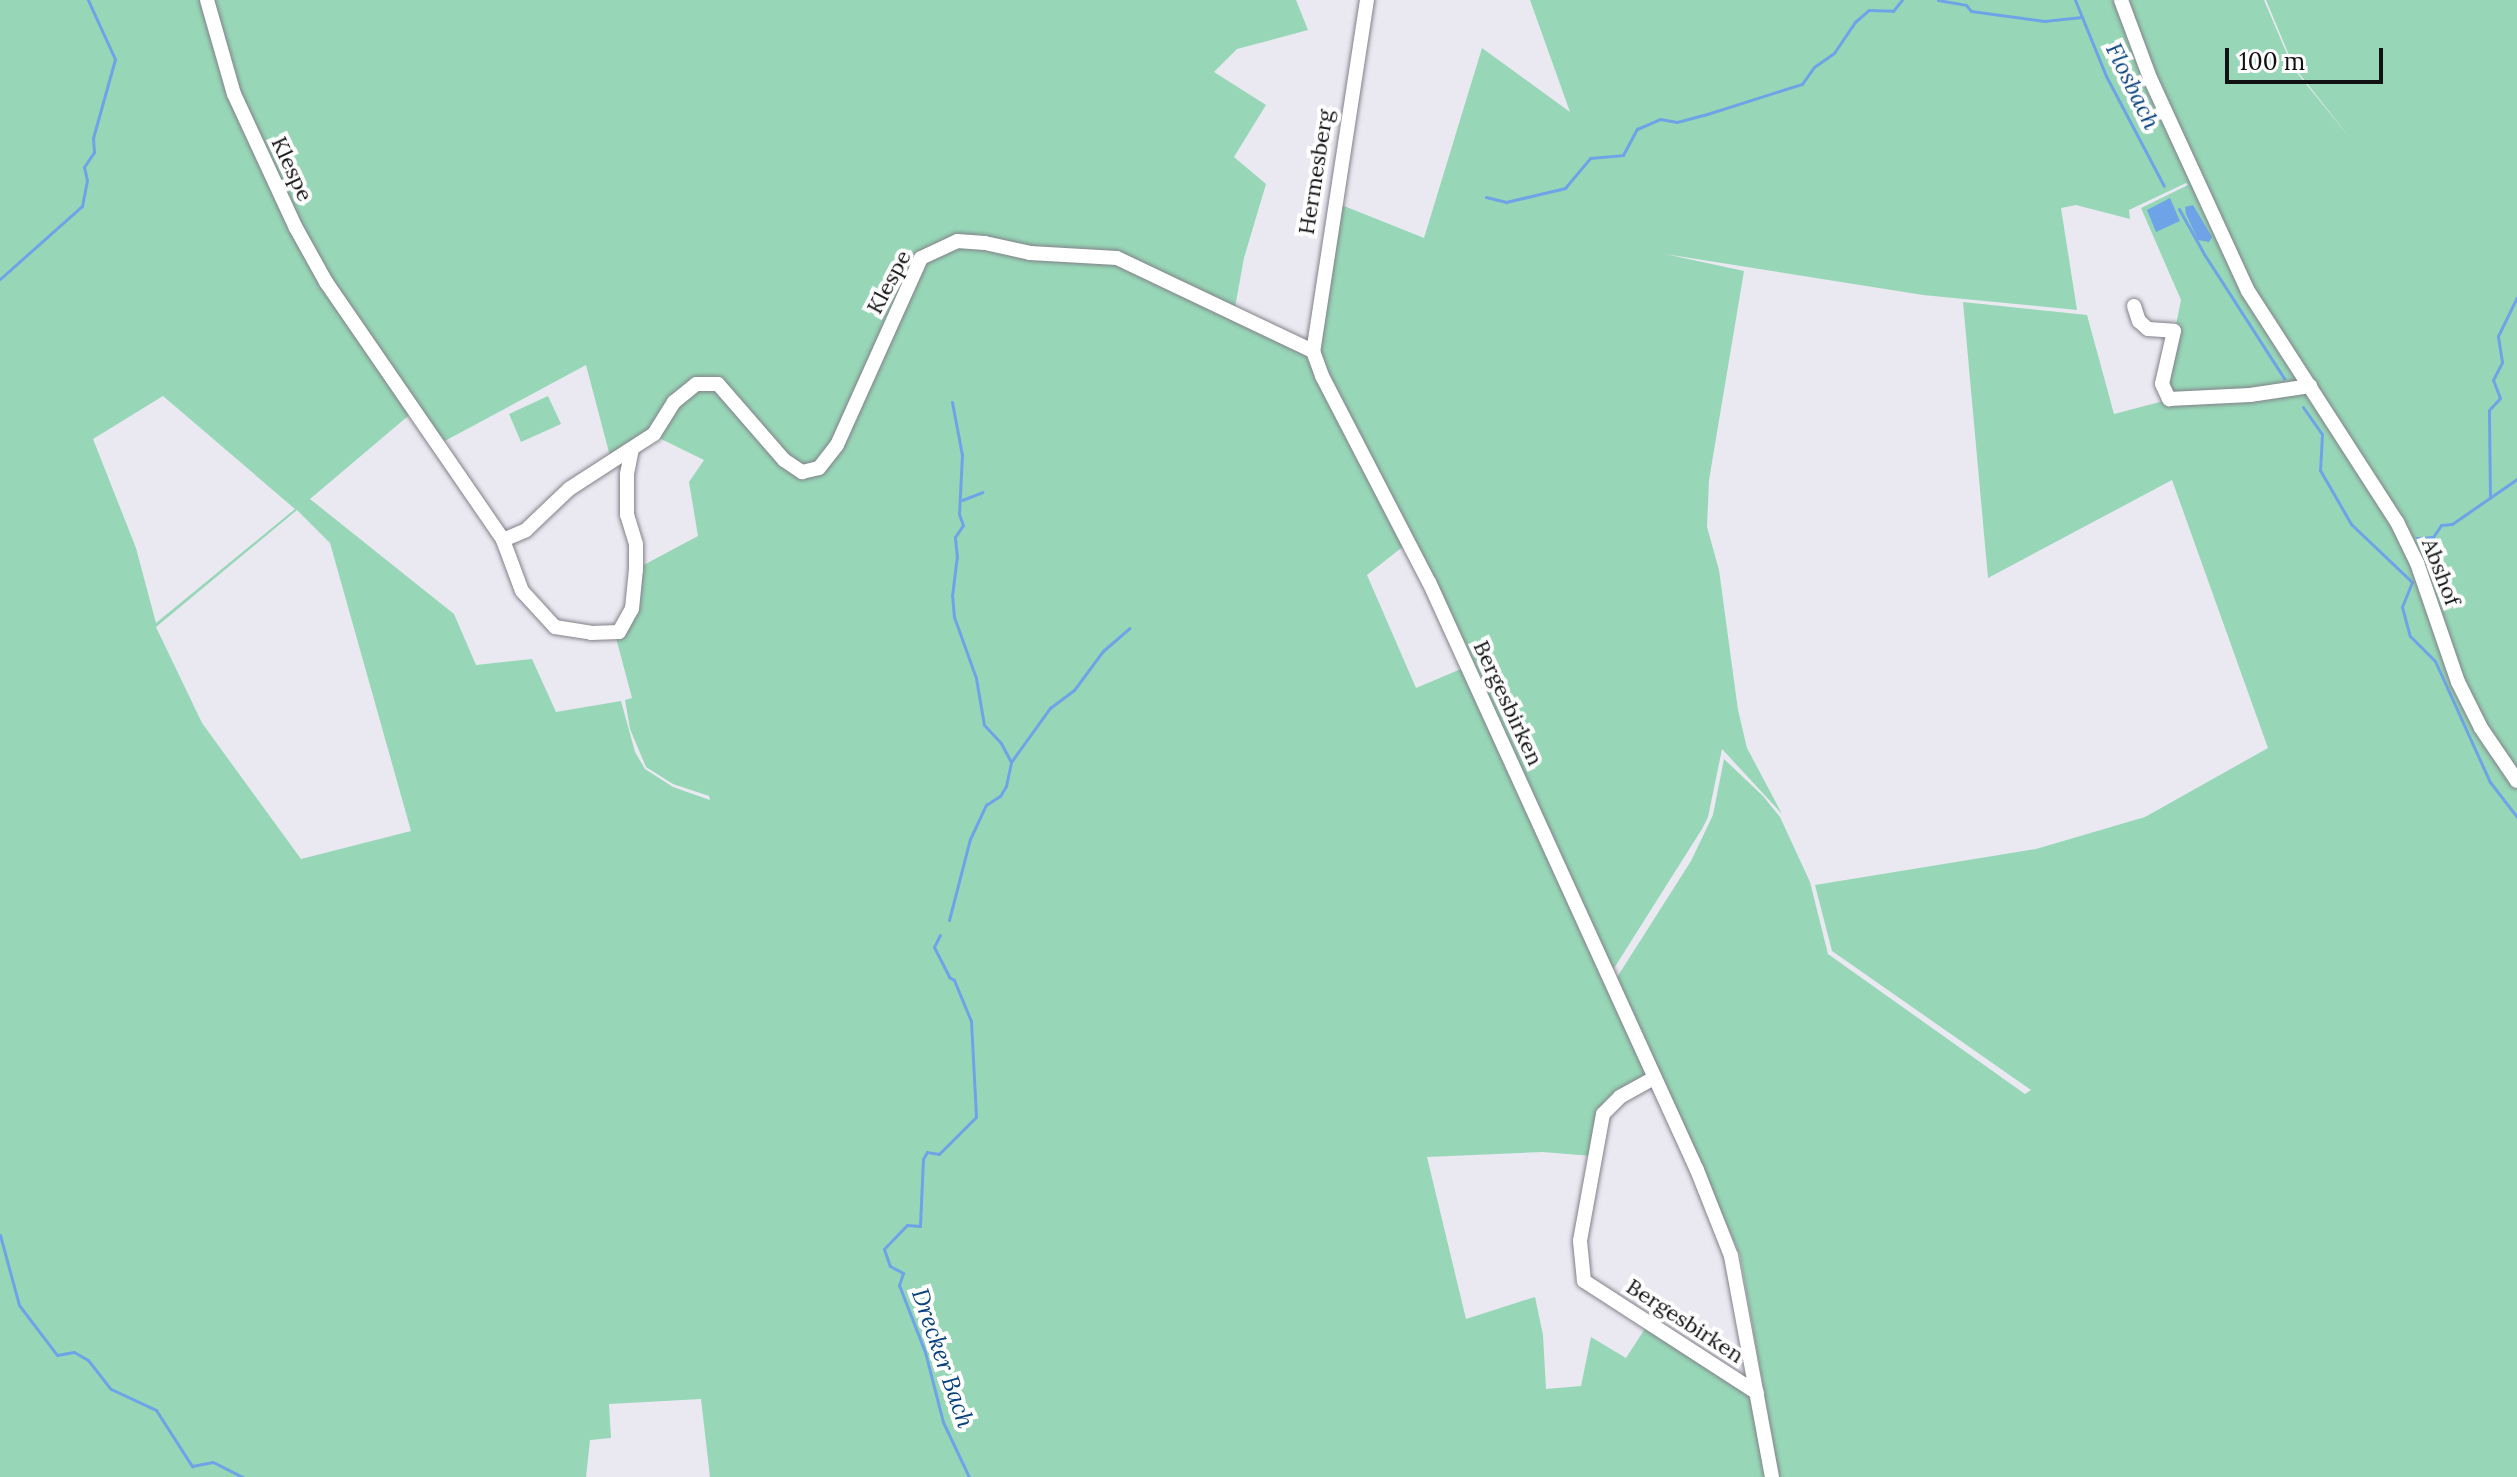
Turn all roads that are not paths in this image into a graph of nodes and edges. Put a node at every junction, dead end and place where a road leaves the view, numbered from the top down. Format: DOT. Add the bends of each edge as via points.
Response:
graph roads {
  1 [pos="207,0"];
  2 [pos="1367,0"];
  3 [pos="2121,0"];
  4 [pos="2134,306"];
  5 [pos="1313,351"];
  6 [pos="2310,386"];
  7 [pos="632,449"];
  8 [pos="503,540"];
  9 [pos="2517,781"];
  10 [pos="1654,1078"];
  11 [pos="1757,1393"];
  12 [pos="1772,1477"];
  1 -- 8 [label="street, Klespe" via="234,94 296,228 326,282"];
  2 -- 5 [label="street, Hermesberg"];
  3 -- 6 [label="street, Abshof" via="2150,78 2248,291"];
  4 -- 6 [label="street" via="2148,329 2174,331 2162,384 2169,399"];
  5 -- 7 [label="street, Klespe" via="1117,258 1030,253 957,241 921,258 837,445 819,468 802,472 784,460 718,384 696,384 674,402 654,434"];
  5 -- 10 [label="street, Bergesbirken" via="1429,582"];
  6 -- 9 [label="street, Abshof" via="2397,522 2417,563 2458,682"];
  7 -- 8 [label="street, Klespe" via="569,489 526,530"];
  7 -- 8 [label="street, Klespe" via="627,515 636,544 636,569 632,609 619,632 555,627 522,591"];
  10 -- 11 [label="street, Bergesbirken" via="1731,1256"];
  10 -- 11 [label="street, Bergesbirken" via="1620,1097 1603,1114 1580,1241 1584,1281"];
  11 -- 12 [label="street, Bergesbirken"];
}
